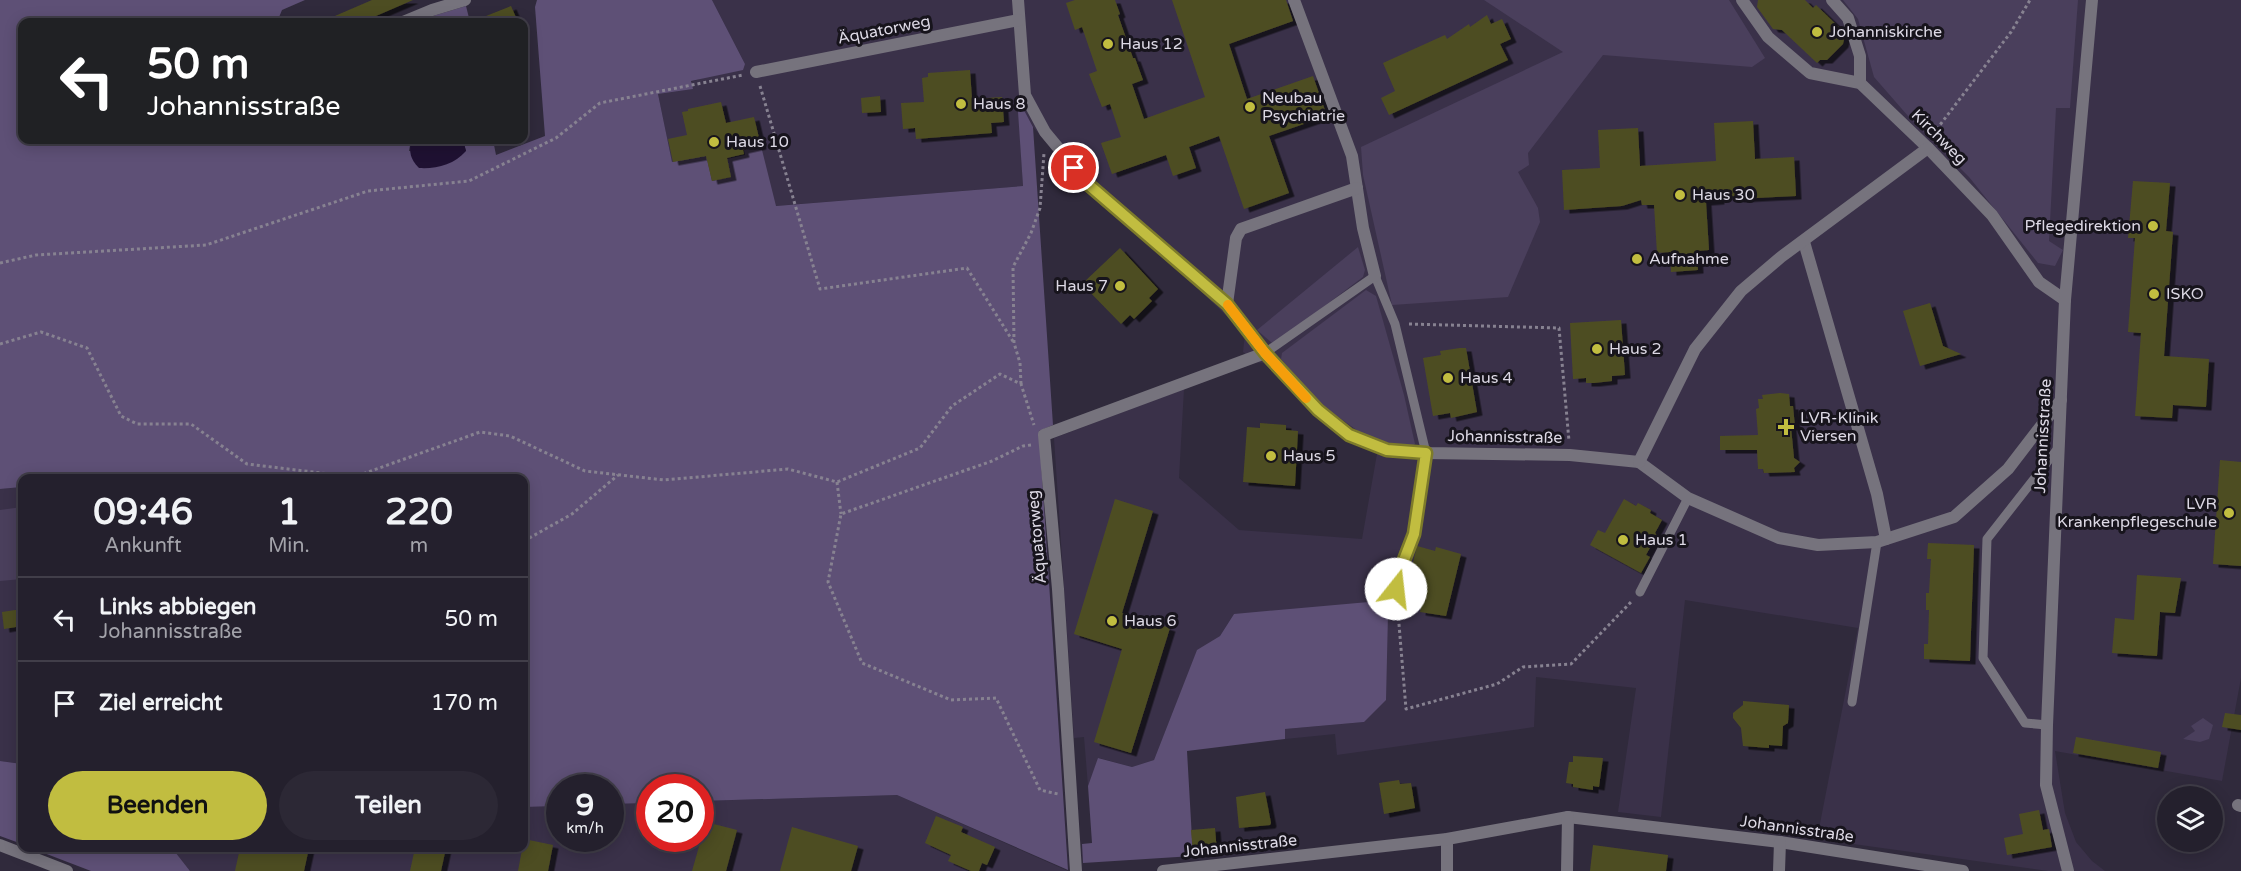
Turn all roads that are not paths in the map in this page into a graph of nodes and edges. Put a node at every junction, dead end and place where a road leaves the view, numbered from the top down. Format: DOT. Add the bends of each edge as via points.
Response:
graph roads {
  1 [pos="465,0"];
  2 [pos="1018,0"];
  3 [pos="1294,0"];
  4 [pos="1742,0"];
  5 [pos="1832,0"];
  6 [pos="2092,0"];
  7 [pos="412,18"];
  8 [pos="1019,20"];
  9 [pos="756,72"];
  10 [pos="1860,83"];
  11 [pos="1926,147"];
  12 [pos="1357,188"];
  13 [pos="1804,242"];
  14 [pos="1375,276"];
  15 [pos="2066,300"];
  16 [pos="1227,304"];
  17 [pos="1265,353"];
  18 [pos="2061,400"];
  19 [pos="2059,447"];
  20 [pos="1426,453"];
  21 [pos="1639,462"];
  22 [pos="1688,498"];
  23 [pos="1881,541"];
  24 [pos="1396,589"];
  25 [pos="1640,592"];
  26 [pos="1852,702"];
  27 [pos="2047,725"];
  28 [pos="1568,816"];
  29 [pos="1446,839"];
  30 [pos="1780,842"];
  31 [pos="0,845"];
  32 [pos="18,852"];
  33 [pos="18,852"];
  34 [pos="1205,869"];
  35 [pos="67,871"];
  36 [pos="1076,871"];
  37 [pos="1163,871"];
  38 [pos="1447,871"];
  39 [pos="1567,871"];
  40 [pos="1779,871"];
  41 [pos="1963,871"];
  42 [pos="2068,871"];
  1 -- 7 [label="street"];
  2 -- 8 [label="street, Johannisstraße"];
  3 -- 12 [label="street" via="1352,156"];
  4 -- 10 [label="street" via="1768,37 1810,73"];
  5 -- 10 [label="street" via="1848,18 1860,57"];
  6 -- 15 [label="street, Johannisstraße"];
  8 -- 9 [label="street, Äquatorweg"];
  8 -- 16 [label="street, Johannisstraße" via="1025,95 1045,132 1089,185"];
  10 -- 11 [label="street, Kirchweg"];
  11 -- 13 [label="street"];
  11 -- 15 [label="street, Kirchweg" via="1992,215 2039,282"];
  12 -- 14 [label="street"];
  12 -- 16 [label="street" via="1241,229 1236,238"];
  13 -- 21 [label="street" via="1741,291 1695,349"];
  13 -- 23 [label="street" via="1877,494"];
  14 -- 17 [label="lane"];
  14 -- 20 [label="lane" via="1395,324"];
  15 -- 18 [label="street, Johannisstraße"];
  16 -- 17 [label="street, Johannisstraße"];
  17 -- 20 [label="street, Johannisstraße" via="1318,410 1349,435 1387,450"];
  17 -- 36 [label="street, Äquatorweg" via="1044,435"];
  18 -- 19 [label="street, Johannisstraße"];
  18 -- 23 [label="street" via="2008,469 1954,517"];
  19 -- 27 [label="street, Johannisstraße"];
  19 -- 27 [label="lane" via="1988,539 1983,658 2025,723"];
  20 -- 21 [label="street, Johannisstraße" via="1570,455"];
  20 -- 24 [label="lane" via="1414,534"];
  21 -- 22 [label="street"];
  22 -- 23 [label="street" via="1779,538 1818,545"];
  22 -- 25 [label="lane"];
  23 -- 26 [label="lane"];
  27 -- 42 [label="street, Johannisstraße" via="2046,785"];
  28 -- 29 [label="street, Johannisstraße"];
  28 -- 30 [label="street, Johannisstraße"];
  28 -- 39 [label="street"];
  29 -- 34 [label="street, Johannisstraße"];
  29 -- 38 [label="street"];
  30 -- 40 [label="street"];
  30 -- 41 [label="street, Johannisstraße"];
  31 -- 33 [label="street"];
  32 -- 35 [label="street"];
  34 -- 37 [label="street, Johannisstraße"];
}
